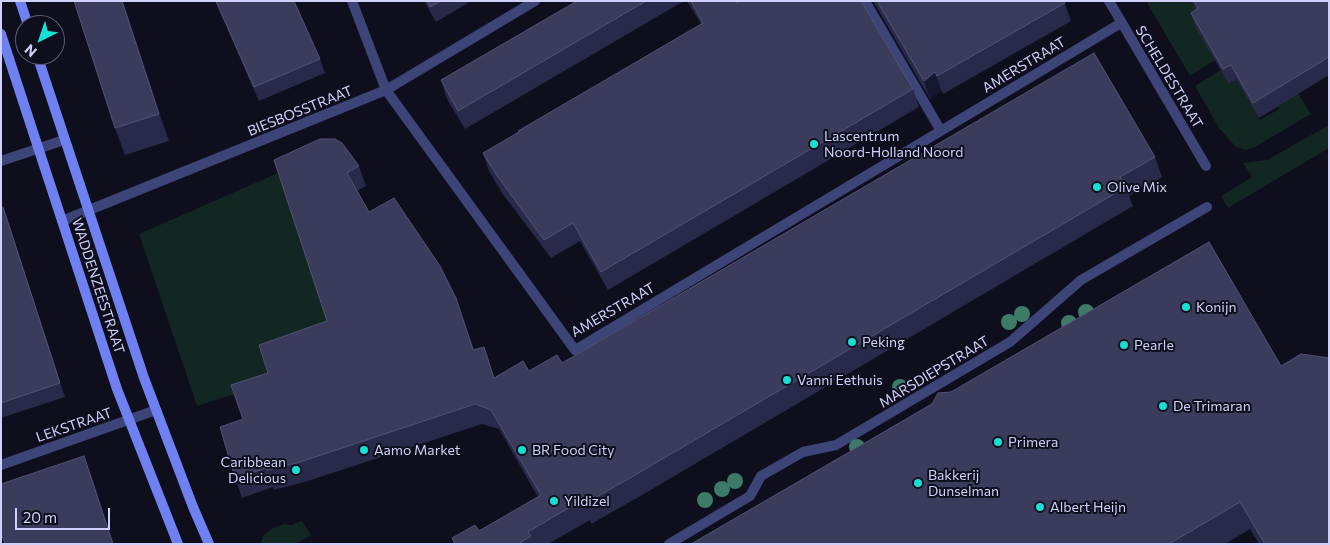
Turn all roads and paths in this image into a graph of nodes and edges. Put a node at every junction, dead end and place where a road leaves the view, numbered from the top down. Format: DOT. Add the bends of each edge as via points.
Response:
graph roads {
  1 [pos="20,1"];
  2 [pos="352,1"];
  3 [pos="535,1"];
  4 [pos="865,1"];
  5 [pos="1109,1"];
  6 [pos="25,15"];
  7 [pos="1122,23"];
  8 [pos="1,34"];
  9 [pos="40,65"];
  10 [pos="386,90"];
  11 [pos="941,131"];
  12 [pos="64,140"];
  13 [pos="38,149"];
  14 [pos="1,161"];
  15 [pos="1206,166"];
  16 [pos="1207,207"];
  17 [pos="89,212"];
  18 [pos="62,221"];
  19 [pos="156,410"];
  20 [pos="129,420"];
  21 [pos="1,465"];
  22 [pos="178,544"];
  23 [pos="210,544"];
  24 [pos="669,544"];
  1 -- 6 [label="main road"];
  2 -- 10 [label="street"];
  3 -- 10 [label="street, BIESBOSSTRAAT"];
  4 -- 11 [label="street"];
  5 -- 7 [label="street, SCHELDESTRAAT"];
  7 -- 11 [label="street, AMERSTRAAT"];
  7 -- 15 [label="street, SCHELDESTRAAT"];
  8 -- 13 [label="main road, WADDENZEESTRAAT"];
  9 -- 12 [label="main road, WADDENZEESTRAAT"];
  10 -- 11 [label="street, AMERSTRAAT" via="575,350"];
  10 -- 17 [label="street, BIESBOSSTRAAT"];
  12 -- 13 [label="street"];
  12 -- 17 [label="main road, WADDENZEESTRAAT"];
  13 -- 14 [label="street"];
  13 -- 18 [label="main road, WADDENZEESTRAAT"];
  16 -- 24 [label="street, MARSDIEPSTRAAT" via="1081,280 1010,342 836,445 803,452 761,476 750,496"];
  17 -- 18 [label="street, BIESBOSSTRAAT"];
  17 -- 19 [label="main road, WADDENZEESTRAAT"];
  18 -- 20 [label="main road, WADDENZEESTRAAT"];
  19 -- 20 [label="street, LEKSTRAAT"];
  19 -- 23 [label="main road, WADDENZEESTRAAT"];
  20 -- 21 [label="street, LEKSTRAAT"];
  20 -- 22 [label="main road, WADDENZEESTRAAT"];
}
